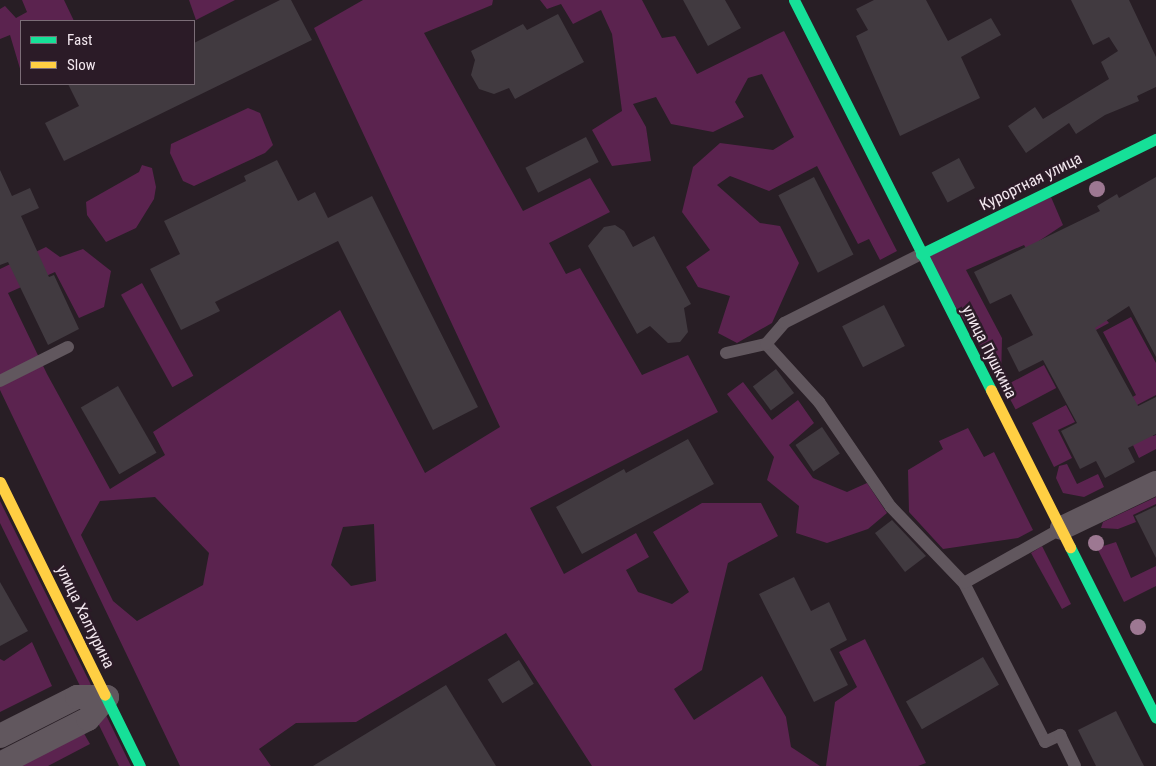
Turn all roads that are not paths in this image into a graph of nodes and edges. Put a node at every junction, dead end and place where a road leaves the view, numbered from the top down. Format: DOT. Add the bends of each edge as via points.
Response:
graph roads {
  1 [pos="794,0"];
  2 [pos="1156,139"];
  3 [pos="921,254"];
  4 [pos="766,344"];
  5 [pos="68,347"];
  6 [pos="726,353"];
  7 [pos="0,381"];
  8 [pos="0,482"];
  9 [pos="1156,483"];
  10 [pos="1062,528"];
  11 [pos="964,583"];
  12 [pos="106,697"];
  13 [pos="1156,718"];
  14 [pos="0,736"];
  15 [pos="0,764"];
  16 [pos="140,766"];
  17 [pos="1075,766"];
  1 -- 3 [label="street, улица Пушкина"];
  2 -- 3 [label="street, Курортная улица"];
  3 -- 4 [label="lane" via="784,324"];
  3 -- 10 [label="street, улица Пушкина"];
  4 -- 6 [label="lane"];
  4 -- 11 [label="lane" via="819,402 891,507"];
  5 -- 7 [label="lane"];
  8 -- 12 [label="street, улица Халтурина"];
  9 -- 10 [label="street"];
  10 -- 11 [label="lane"];
  10 -- 13 [label="street, улица Пушкина"];
  11 -- 17 [label="lane" via="1045,742 1060,736"];
  12 -- 14 [label="street" via="77,697"];
  12 -- 15 [label="street" via="88,719"];
  12 -- 16 [label="street, улица Халтурина"];
}
